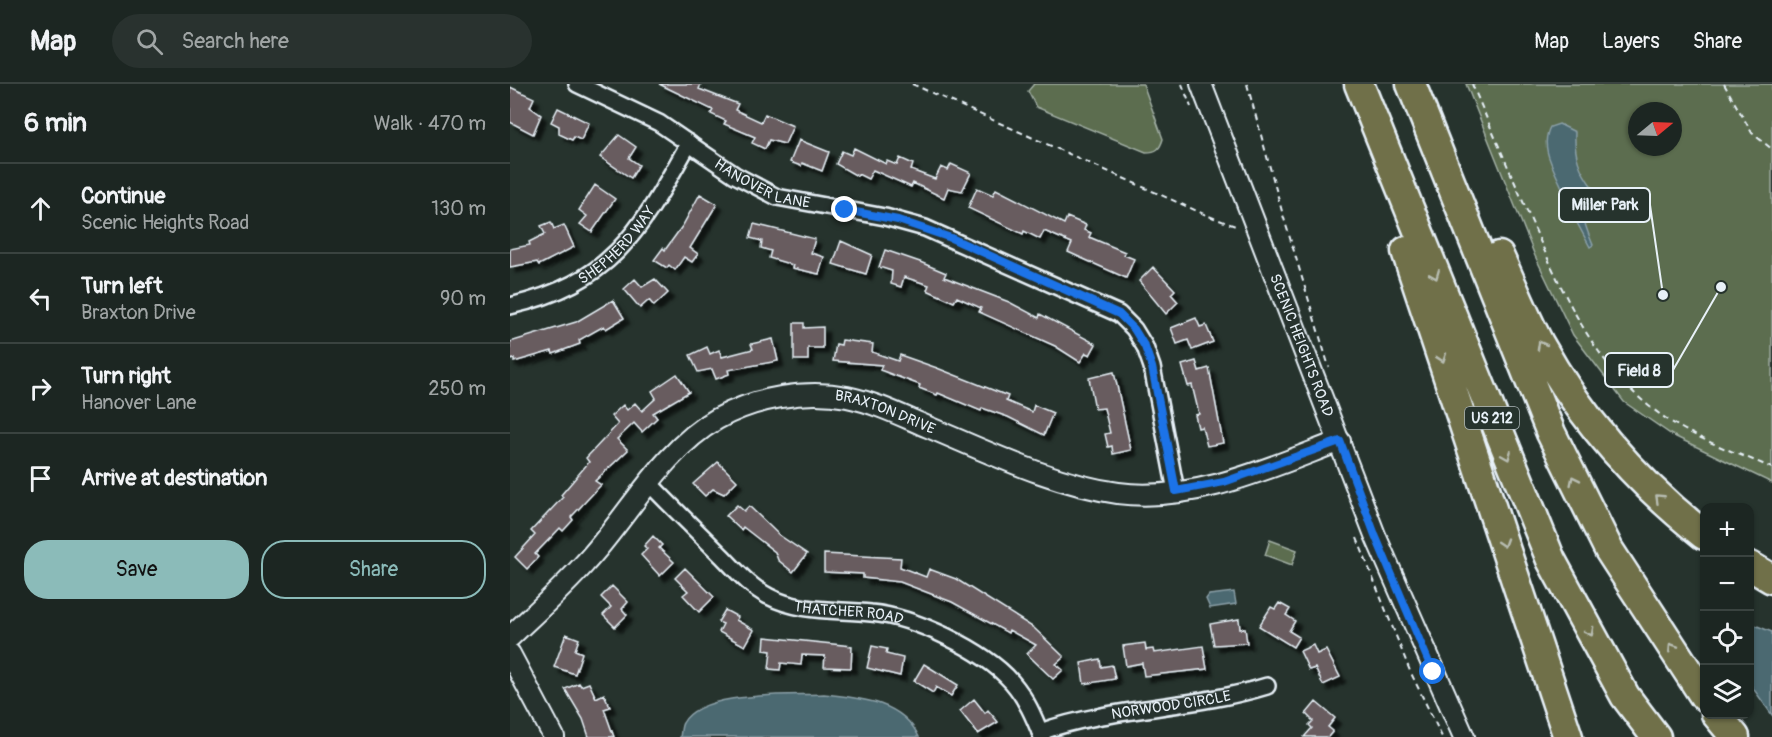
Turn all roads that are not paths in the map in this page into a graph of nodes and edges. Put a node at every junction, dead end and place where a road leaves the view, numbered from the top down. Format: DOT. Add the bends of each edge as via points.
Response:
graph roads {
  1 [pos="577,84"];
  2 [pos="1201,84"];
  3 [pos="1349,84"];
  4 [pos="1359,84"];
  5 [pos="1411,84"];
  6 [pos="1424,84"];
  7 [pos="689,143"];
  8 [pos="510,306"];
  9 [pos="1340,441"];
  10 [pos="650,484"];
  11 [pos="1176,491"];
  12 [pos="1700,532"];
  13 [pos="1754,569"];
  14 [pos="1772,579"];
  15 [pos="510,637"];
  16 [pos="510,654"];
  17 [pos="1266,686"];
  18 [pos="1700,690"];
  19 [pos="1720,719"];
  20 [pos="1041,734"];
  21 [pos="554,737"];
  22 [pos="1464,737"];
  23 [pos="1568,737"];
  24 [pos="1656,737"];
  25 [pos="1735,737"];
  1 -- 7 [label="street, HANOVER LANE" via="640,113"];
  2 -- 9 [label="street, SCENIC HEIGHTS ROAD"];
  3 -- 23 [label="highway, one-way"];
  4 -- 24 [label="highway, US 212, one-way" via="1551,560 1625,696"];
  18 -- 5 [label="highway, US 212, one-way" via="1609,550 1551,433"];
  12 -- 6 [label="highway, one-way" via="1663,502 1605,441 1573,398 1538,341"];
  7 -- 8 [label="street, SHEPHERD WAY" via="651,212 631,240 606,264 577,283 535,301"];
  7 -- 11 [label="street, HANOVER LANE" via="735,175 777,197 925,228 1119,314 1134,329 1152,367"];
  9 -- 11 [label="street, BRAXTON DRIVE" via="1224,482"];
  9 -- 22 [label="street, SCENIC HEIGHTS ROAD" via="1391,574"];
  10 -- 11 [label="street, BRAXTON DRIVE" via="665,462 717,419 778,398 810,394 848,397 882,407 1086,487 1119,493"];
  10 -- 15 [label="street, BRAXTON DRIVE" via="585,564"];
  10 -- 20 [label="street, THATCHER ROAD" via="767,596 804,608 897,617 983,658 1016,687"];
  13 -- 14 [label="highway"];
  16 -- 21 [label="street"];
  17 -- 20 [label="street, NORWOOD CIRCLE" via="1230,698 1086,717"];
  19 -- 25 [label="highway"];
}
